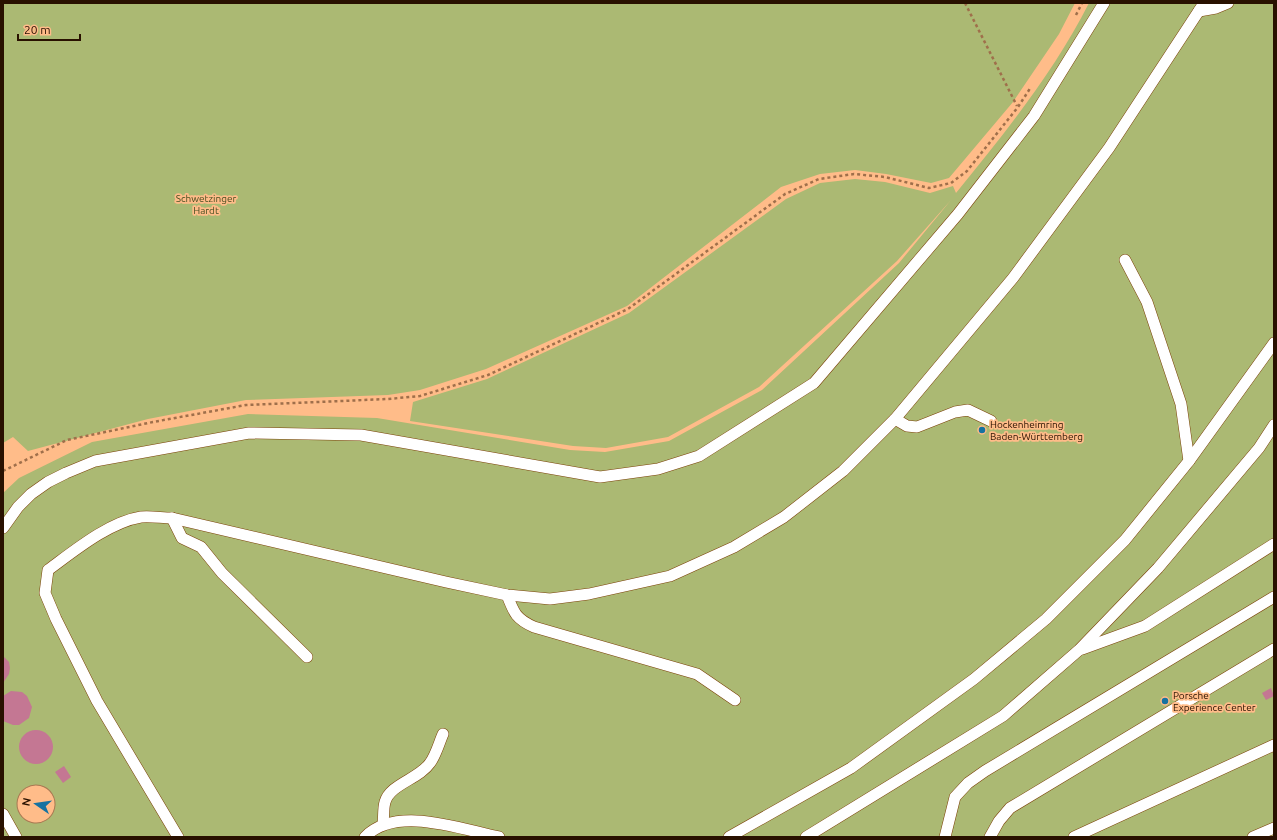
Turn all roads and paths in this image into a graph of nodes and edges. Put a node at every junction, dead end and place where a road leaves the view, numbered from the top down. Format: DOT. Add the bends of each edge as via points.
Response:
graph roads {
  1 [pos="965,3"];
  2 [pos="1082,3"];
  3 [pos="1104,3"];
  4 [pos="1228,3"];
  5 [pos="1201,7"];
  6 [pos="1075,17"];
  7 [pos="1034,82"];
  8 [pos="1018,107"];
  9 [pos="1125,260"];
  10 [pos="1274,343"];
  11 [pos="895,419"];
  12 [pos="991,421"];
  13 [pos="1274,425"];
  14 [pos="1189,461"];
  15 [pos="3,471"];
  16 [pos="172,518"];
  17 [pos="3,528"];
  18 [pos="1274,544"];
  19 [pos="507,595"];
  20 [pos="1274,597"];
  21 [pos="1274,649"];
  22 [pos="1079,650"];
  23 [pos="307,657"];
  24 [pos="735,700"];
  25 [pos="443,734"];
  26 [pos="1274,745"];
  27 [pos="3,814"];
  28 [pos="383,824"];
  29 [pos="1274,828"];
  30 [pos="16,837"];
  31 [pos="178,837"];
  32 [pos="364,837"];
  33 [pos="499,837"];
  34 [pos="729,837"];
  35 [pos="806,837"];
  36 [pos="945,837"];
  37 [pos="990,837"];
  38 [pos="1074,837"];
  39 [pos="1252,837"];
  1 -- 8 [label="path"];
  2 -- 6 [label="path"];
  3 -- 17 [label="lane" via="1034,116 958,214 814,383 699,456 658,469 600,477 360,435 249,433 89,463 48,482 31,494"];
  4 -- 5 [label="lane" via="1216,8"];
  5 -- 11 [label="lane" via="1109,148 1013,278"];
  7 -- 8 [label="path"];
  8 -- 15 [label="path" via="967,171 951,183 929,188 885,177 854,174 819,179 785,194 628,309 488,375 420,396 246,405 153,422 67,440"];
  9 -- 14 [label="lane" via="1147,302 1178,396 1184,417"];
  10 -- 14 [label="lane"];
  11 -- 12 [label="lane" via="907,426 917,426 968,410"];
  11 -- 19 [label="lane" via="842,471 784,517 734,547 670,576 589,594 550,599"];
  13 -- 22 [label="lane" via="1259,448 1158,568"];
  14 -- 34 [label="lane" via="1120,545 1046,619 974,679 850,768"];
  16 -- 19 [label="lane"];
  16 -- 23 [label="lane" via="182,538 201,547 222,573"];
  16 -- 31 [label="lane" via="141,517 99,534 48,570 45,593 98,702"];
  18 -- 22 [label="lane" via="1145,626"];
  19 -- 24 [label="lane" via="514,612 524,622 697,674"];
  20 -- 36 [label="lane" via="968,783 955,798"];
  21 -- 37 [label="lane" via="1010,808"];
  22 -- 35 [label="lane" via="1003,716"];
  25 -- 28 [label="lane" via="430,763 415,778 393,790 388,797 385,802"];
  26 -- 38 [label="lane"];
  27 -- 30 [label="lane"];
  28 -- 32 [label="lane"];
  28 -- 33 [label="lane" via="419,821"];
  29 -- 39 [label="lane"];
}
